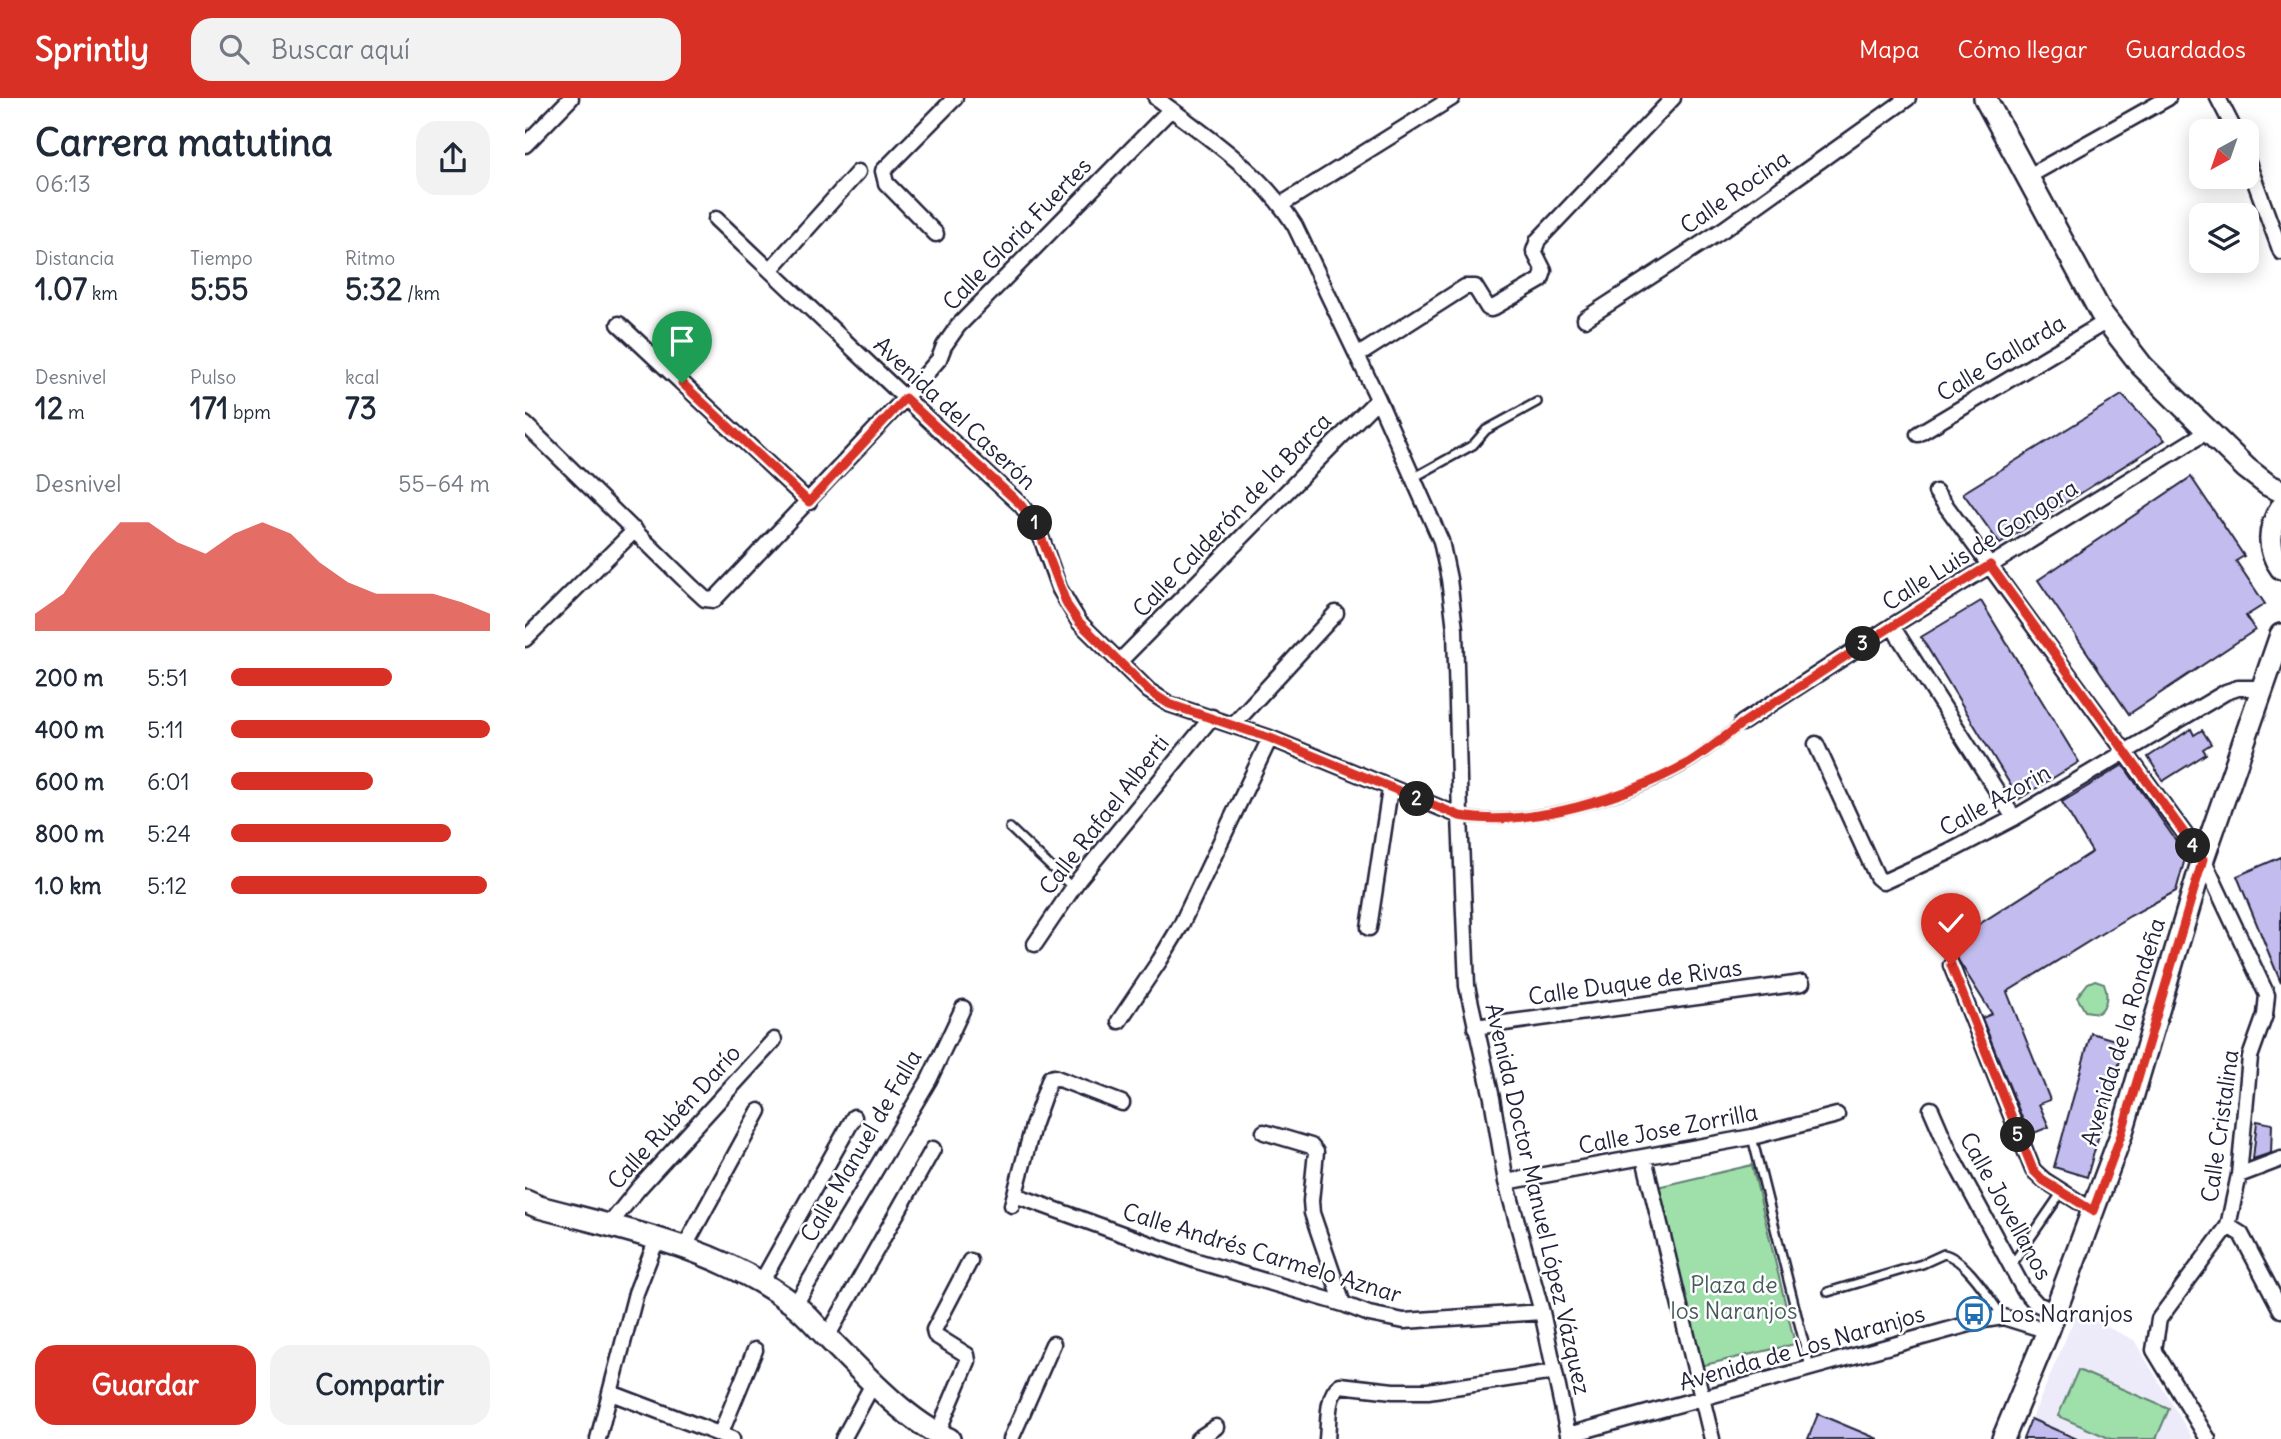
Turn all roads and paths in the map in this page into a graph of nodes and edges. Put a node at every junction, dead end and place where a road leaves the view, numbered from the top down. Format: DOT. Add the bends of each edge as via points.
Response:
graph roads {
  1 [pos="571,98"];
  2 [pos="955,98"];
  3 [pos="1156,98"];
  4 [pos="1452,98"];
  5 [pos="1673,98"];
  6 [pos="1908,98"];
  7 [pos="1985,98"];
  8 [pos="2168,98"];
  9 [pos="2218,98"];
  10 [pos="1171,109"];
  11 [pos="2229,119"];
  12 [pos="525,145"];
  13 [pos="858,172"];
  14 [pos="2027,177"];
  15 [pos="2258,189"];
  16 [pos="1282,204"];
  17 [pos="716,219"];
  18 [pos="936,234"];
  19 [pos="2281,252"];
  20 [pos="771,269"];
  21 [pos="1585,319"];
  22 [pos="2107,321"];
  23 [pos="619,324"];
  24 [pos="1357,356"];
  25 [pos="905,398"];
  26 [pos="1378,399"];
  27 [pos="1537,402"];
  28 [pos="525,424"];
  29 [pos="2208,431"];
  30 [pos="1918,434"];
  31 [pos="2246,468"];
  32 [pos="1413,479"];
  33 [pos="2281,491"];
  34 [pos="1936,492"];
  35 [pos="809,502"];
  36 [pos="2278,514"];
  37 [pos="635,530"];
  38 [pos="1990,565"];
  39 [pos="2281,568"];
  40 [pos="1336,613"];
  41 [pos="1892,626"];
  42 [pos="2281,635"];
  43 [pos="525,639"];
  44 [pos="1119,662"];
  45 [pos="2263,688"];
  46 [pos="1212,717"];
  47 [pos="1742,723"];
  48 [pos="1233,725"];
  49 [pos="1270,738"];
  50 [pos="1816,744"];
  51 [pos="2125,751"];
  52 [pos="1390,789"];
  53 [pos="1460,816"];
  54 [pos="2014,818"];
  55 [pos="1010,828"];
  56 [pos="2203,859"];
  57 [pos="1073,888"];
  58 [pos="1369,928"];
  59 [pos="1035,944"];
  60 [pos="1951,965"];
  61 [pos="1802,983"];
  62 [pos="2281,996"];
  63 [pos="2266,1002"];
  64 [pos="963,1008"];
  65 [pos="1119,1021"];
  66 [pos="1475,1027"];
  67 [pos="774,1040"];
  68 [pos="1122,1103"];
  69 [pos="1931,1109"];
  70 [pos="759,1111"];
  71 [pos="1837,1115"];
  72 [pos="854,1116"];
  73 [pos="1264,1132"];
  74 [pos="1752,1137"];
  75 [pos="933,1149"];
  76 [pos="1644,1158"];
  77 [pos="2281,1159"];
  78 [pos="2239,1175"];
  79 [pos="1506,1182"];
  80 [pos="2062,1192"];
  81 [pos="525,1201"];
  82 [pos="2093,1211"];
  83 [pos="609,1226"];
  84 [pos="2228,1226"];
  85 [pos="657,1239"];
  86 [pos="684,1248"];
  87 [pos="969,1261"];
  88 [pos="2011,1266"];
  89 [pos="762,1281"];
  90 [pos="1828,1292"];
  91 [pos="795,1304"];
  92 [pos="1343,1304"];
  93 [pos="2281,1310"];
  94 [pos="1542,1312"];
  95 [pos="2003,1317"];
  96 [pos="2052,1322"];
  97 [pos="827,1337"];
  98 [pos="1053,1344"];
  99 [pos="755,1350"];
  100 [pos="1810,1368"];
  101 [pos="1554,1372"];
  102 [pos="874,1382"];
  103 [pos="611,1394"];
  104 [pos="1703,1399"];
  105 [pos="1216,1427"];
  106 [pos="726,1437"];
  107 [pos="943,1437"];
  108 [pos="1569,1437"];
  109 [pos="597,1439"];
  110 [pos="843,1439"];
  111 [pos="1011,1439"];
  112 [pos="1198,1439"];
  113 [pos="1327,1439"];
  114 [pos="1712,1439"];
  115 [pos="2003,1439"];
  116 [pos="2209,1439"];
  1 -- 12 [label="street"];
  2 -- 18 [label="street" via="883,171 885,183"];
  3 -- 10 [label="street, Avenida Doctor Manuel López Vázquez"];
  4 -- 16 [label="street"];
  5 -- 24 [label="street" via="1538,240 1534,251 1544,271 1541,280 1491,309 1475,288 1465,287"];
  6 -- 21 [label="street, Calle Rocina" via="1724,229"];
  7 -- 14 [label="street"];
  8 -- 14 [label="street"];
  9 -- 11 [label="street"];
  10 -- 16 [label="street, Avenida Doctor Manuel López Vázquez" via="1237,160"];
  10 -- 25 [label="street, Calle Gloria Fuertes" via="958,326 939,359"];
  13 -- 20 [label="street"];
  14 -- 22 [label="street"];
  15 -- 19 [label="street"];
  16 -- 24 [label="street, Avenida Doctor Manuel López Vázquez"];
  17 -- 20 [label="street, Avenida del Caserón"];
  20 -- 25 [label="street, Avenida del Caserón"];
  22 -- 29 [label="street" via="2142,366"];
  22 -- 30 [label="street, Calle Gallarda"];
  23 -- 35 [label="street"];
  24 -- 26 [label="street, Avenida Doctor Manuel López Vázquez"];
  25 -- 35 [label="street, Calle Gloria Fuertes"];
  25 -- 44 [label="street, Avenida del Caserón" via="1021,505 1037,526 1067,605"];
  26 -- 32 [label="street, Avenida Doctor Manuel López Vázquez"];
  26 -- 44 [label="street, Calle Calderón de la Barca"];
  27 -- 32 [label="lane"];
  28 -- 37 [label="street"];
  29 -- 31 [label="street"];
  29 -- 38 [label="street, Calle Luis de Gongora"];
  31 -- 33 [label="street"];
  31 -- 36 [label="street"];
  32 -- 53 [label="street, Avenida Doctor Manuel López Vázquez" via="1441,541 1449,579 1455,629"];
  34 -- 38 [label="street"];
  35 -- 37 [label="street, Calle Gloria Fuertes" via="714,600 705,599"];
  36 -- 39 [label="street" via="2270,534"];
  37 -- 43 [label="street"];
  38 -- 41 [label="street, Calle Luis de Gongora"];
  38 -- 51 [label="street"];
  40 -- 48 [label="street"];
  41 -- 47 [label="street, Calle Luis de Gongora"];
  41 -- 54 [label="street"];
  42 -- 45 [label="street, Avenida de la Rondeña"];
  44 -- 46 [label="street, Avenida del Caserón" via="1169,704"];
  45 -- 51 [label="street, Calle Azorin" via="2226,692"];
  45 -- 56 [label="street, Avenida de la Rondeña"];
  46 -- 48 [label="street, Avenida del Caserón"];
  46 -- 57 [label="street, Calle Rafael Alberti"];
  47 -- 53 [label="lane" via="1691,761 1610,797 1529,816"];
  48 -- 49 [label="street, Avenida del Caserón"];
  49 -- 52 [label="street, Avenida del Caserón"];
  49 -- 65 [label="street" via="1181,925"];
  50 -- 54 [label="street, Calle Azorin" via="1883,882"];
  51 -- 54 [label="street, Calle Azorin"];
  51 -- 56 [label="street"];
  52 -- 53 [label="street, Avenida del Caserón"];
  52 -- 58 [label="street"];
  53 -- 66 [label="street, Avenida Doctor Manuel López Vázquez" via="1467,986"];
  55 -- 57 [label="lane"];
  56 -- 63 [label="street" via="2267,995"];
  56 -- 82 [label="street, Avenida de la Rondeña" via="2121,1135"];
  57 -- 59 [label="street, Calle Rafael Alberti"];
  60 -- 80 [label="street" via="2033,1170"];
  61 -- 66 [label="street, Calle Duque de Rivas"];
  62 -- 63 [label="street"];
  63 -- 78 [label="street, Calle Cristalina" via="2250,1057"];
  64 -- 91 [label="street, Calle Manuel de Falla" via="929,1080"];
  66 -- 79 [label="street, Avenida Doctor Manuel López Vázquez"];
  67 -- 83 [label="street, Calle Rubén Darío"];
  68 -- 92 [label="street, Calle Andrés Carmelo Aznar" via="1050,1078 1014,1200"];
  69 -- 88 [label="street, Calle Jovellanos"];
  70 -- 86 [label="street"];
  71 -- 74 [label="street, Calle Jose Zorrilla"];
  72 -- 89 [label="street"];
  73 -- 92 [label="street" via="1311,1146 1316,1152 1312,1213"];
  74 -- 76 [label="street, Calle Jose Zorrilla"];
  74 -- 100 [label="lane"];
  75 -- 97 [label="street"];
  76 -- 79 [label="street, Calle Jose Zorrilla"];
  76 -- 104 [label="street"];
  77 -- 78 [label="street"];
  78 -- 84 [label="street, Calle Cristalina"];
  79 -- 94 [label="street, Avenida Doctor Manuel López Vázquez"];
  80 -- 82 [label="street"];
  80 -- 88 [label="lane"];
  81 -- 83 [label="street"];
  82 -- 96 [label="street, Avenida de la Rondeña"];
  83 -- 85 [label="street"];
  84 -- 93 [label="street" via="2241,1234"];
  84 -- 116 [label="street, Calle Cristalina" via="2158,1319 2154,1350"];
  85 -- 86 [label="street"];
  85 -- 103 [label="street" via="636,1293"];
  86 -- 89 [label="street"];
  87 -- 107 [label="street" via="935,1330 935,1335 967,1355 968,1361"];
  88 -- 96 [label="street, Calle Jovellanos" via="2029,1297"];
  89 -- 91 [label="street"];
  90 -- 95 [label="lane" via="1944,1254 1957,1259"];
  91 -- 97 [label="street"];
  92 -- 94 [label="street, Calle Andrés Carmelo Aznar" via="1404,1321"];
  94 -- 101 [label="street, Avenida Doctor Manuel López Vázquez"];
  95 -- 96 [label="street"];
  95 -- 100 [label="street, Avenida de Los Naranjos"];
  96 -- 115 [label="street, Avenida de la Rondeña"];
  97 -- 102 [label="street"];
  98 -- 111 [label="street"];
  99 -- 106 [label="street"];
  100 -- 104 [label="street, Avenida de Los Naranjos"];
  101 -- 108 [label="street, Avenida Doctor Manuel López Vázquez"];
  101 -- 113 [label="street" via="1428,1391 1341,1385 1331,1399"];
  102 -- 107 [label="street"];
  102 -- 110 [label="street"];
  103 -- 106 [label="street"];
  103 -- 109 [label="street"];
  104 -- 108 [label="street, Avenida de Los Naranjos"];
  104 -- 114 [label="street"];
  105 -- 112 [label="street"];
}
